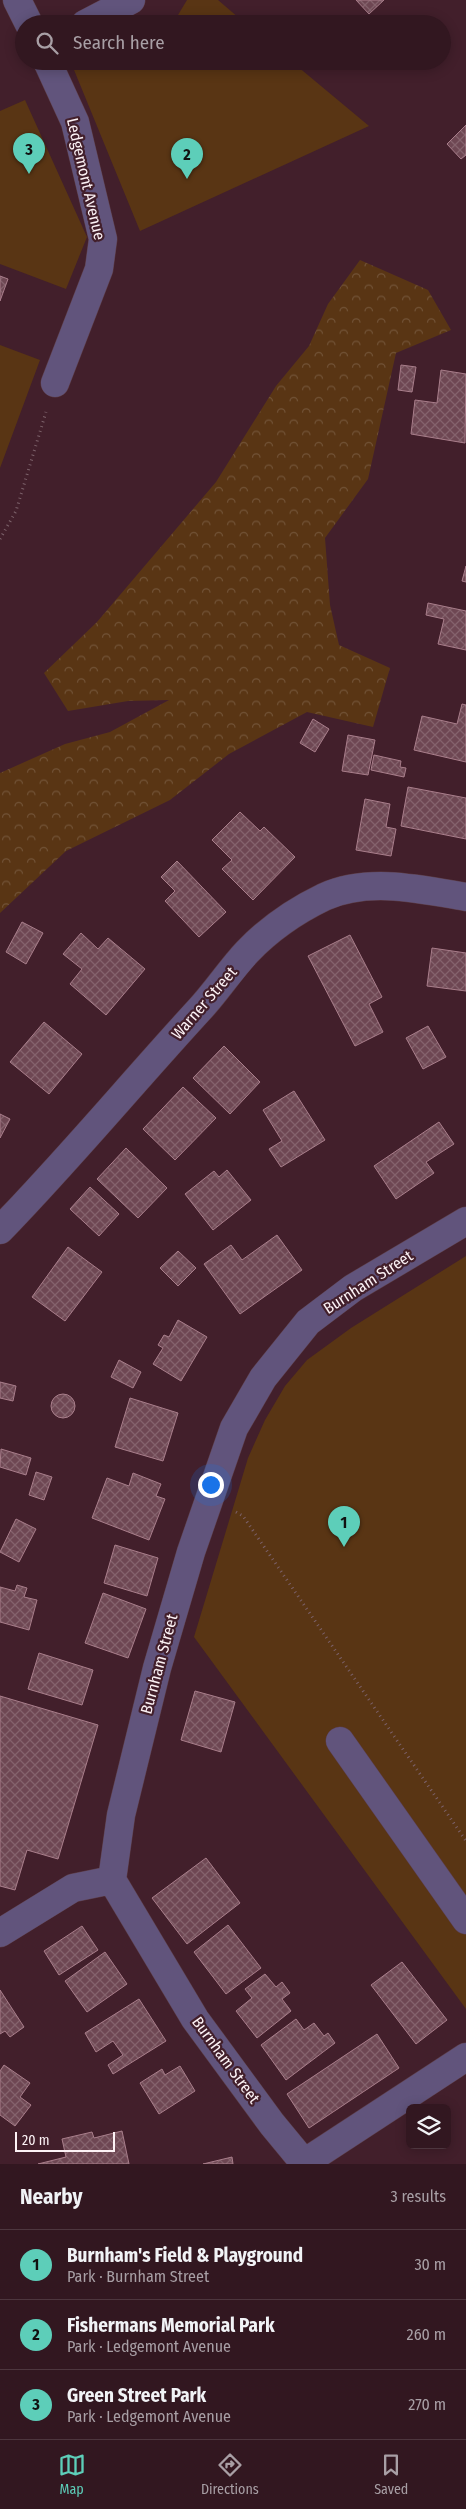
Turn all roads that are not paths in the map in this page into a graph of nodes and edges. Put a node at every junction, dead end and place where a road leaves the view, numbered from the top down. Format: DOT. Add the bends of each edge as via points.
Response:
graph roads {
  1 [pos="16,0"];
  2 [pos="132,0"];
  3 [pos="24,15"];
  4 [pos="103,15"];
  5 [pos="51,70"];
  6 [pos="55,383"];
  7 [pos="466,897"];
  8 [pos="466,1221"];
  9 [pos="0,1230"];
  10 [pos="340,1742"];
  11 [pos="112,1880"];
  12 [pos="466,1920"];
  13 [pos="0,1933"];
  14 [pos="466,2057"];
  15 [pos="304,2164"];
  1 -- 3 [label="street"];
  2 -- 4 [label="street"];
  5 -- 6 [label="street, Ledgemont Avenue" via="75,122 103,239 99,269"];
  7 -- 9 [label="street, Warner Street" via="401,886 357,888 325,897 285,920 247,952 220,987"];
  8 -- 11 [label="street, Burnham Street" via="353,1288 308,1322 263,1378 234,1428 157,1668 121,1815"];
  10 -- 12 [label="street"];
  11 -- 13 [label="street" via="73,1888"];
  11 -- 15 [label="street, Burnham Street" via="196,2019"];
  14 -- 15 [label="street"];
}
